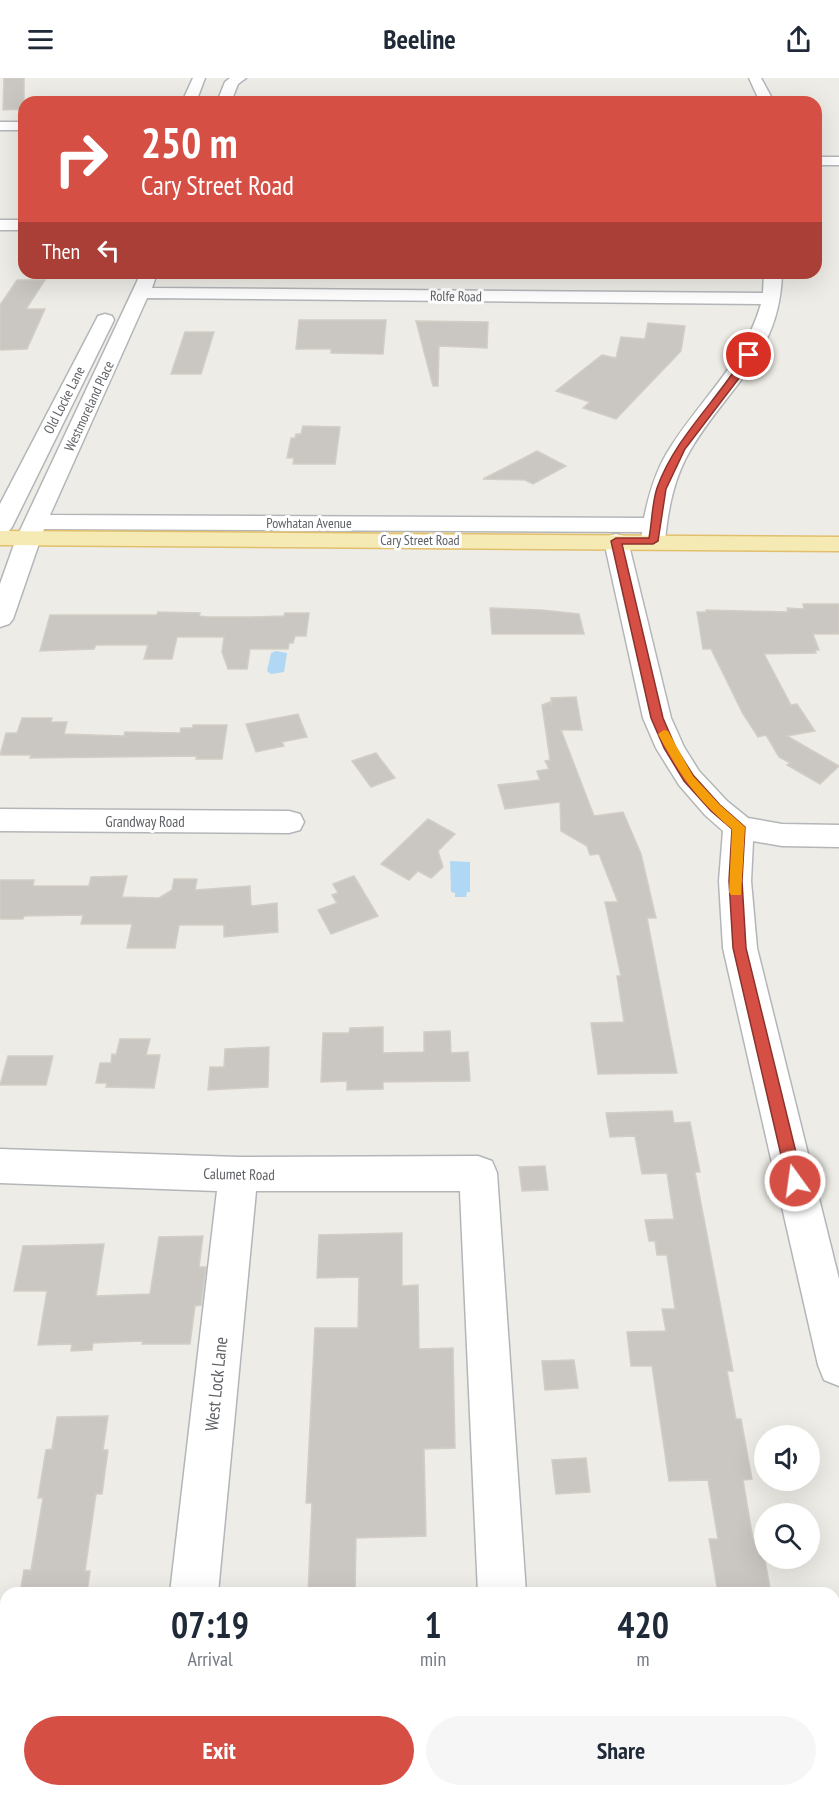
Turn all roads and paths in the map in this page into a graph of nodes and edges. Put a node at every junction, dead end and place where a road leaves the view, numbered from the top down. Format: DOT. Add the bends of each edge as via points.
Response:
graph roads {
  1 [pos="199,78"];
  2 [pos="240,78"];
  3 [pos="755,78"];
  4 [pos="192,96"];
  5 [pos="226,96"];
  6 [pos="764,96"];
  7 [pos="0,121"];
  8 [pos="18,121"];
  9 [pos="0,126"];
  10 [pos="18,126"];
  11 [pos="822,160"];
  12 [pos="839,160"];
  13 [pos="0,225"];
  14 [pos="18,225"];
  15 [pos="147,279"];
  16 [pos="772,279"];
  17 [pos="121,288"];
  18 [pos="141,293"];
  19 [pos="772,299"];
  20 [pos="0,527"];
  21 [pos="32,530"];
  22 [pos="654,533"];
  23 [pos="0,538"];
  24 [pos="616,541"];
  25 [pos="839,544"];
  26 [pos="0,619"];
  27 [pos="0,820"];
  28 [pos="289,822"];
  29 [pos="739,827"];
  30 [pos="839,836"];
  31 [pos="0,1166"];
  32 [pos="238,1174"];
  33 [pos="839,1365"];
  34 [pos="196,1587"];
  35 [pos="502,1587"];
  1 -- 4 [label="street"];
  2 -- 5 [label="street" via="232,82"];
  3 -- 6 [label="street"];
  7 -- 8 [label="street"];
  9 -- 10 [label="street"];
  11 -- 12 [label="street"];
  13 -- 14 [label="street"];
  15 -- 18 [label="street, Westmoreland Place"];
  16 -- 19 [label="street"];
  17 -- 20 [label="street, Old Locke Lane"];
  18 -- 19 [label="street, Rolfe Road"];
  18 -- 21 [label="street, Westmoreland Place"];
  19 -- 22 [label="street" via="741,369 681,449 662,489"];
  21 -- 22 [label="street, Powhatan Avenue"];
  21 -- 23 [label="main road, Cary Street Road"];
  21 -- 24 [label="main road, Cary Street Road"];
  21 -- 26 [label="street, Westmoreland Place"];
  22 -- 24 [label="main road, Cary Street Road"];
  22 -- 25 [label="main road, Cary Street Road"];
  24 -- 29 [label="street" via="657,718 689,778"];
  27 -- 28 [label="street, Grandway Road"];
  29 -- 30 [label="street" via="782,835"];
  29 -- 33 [label="street" via="735,881 740,948"];
  31 -- 32 [label="street, Calumet Road"];
  32 -- 34 [label="street, West Lock Lane"];
  32 -- 35 [label="street, Calumet Road" via="478,1173"];
}
